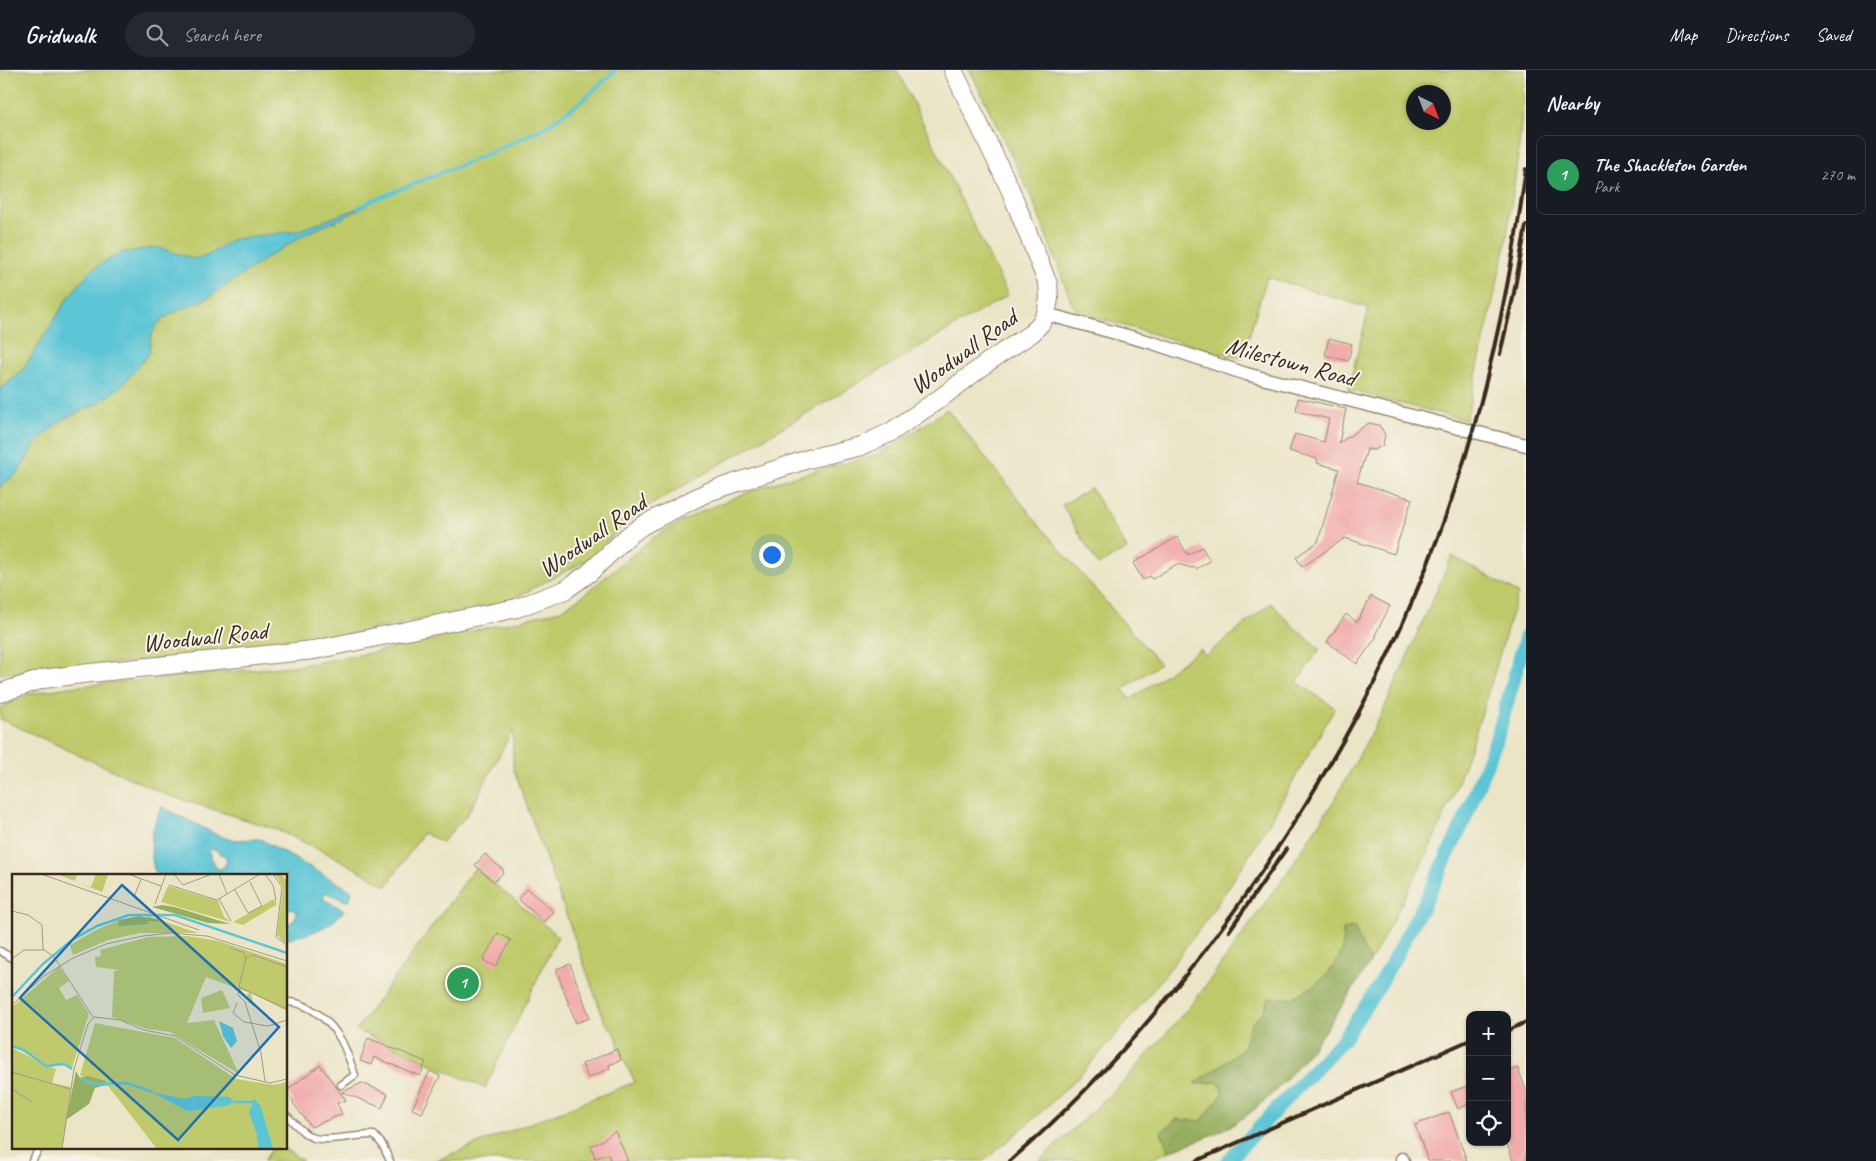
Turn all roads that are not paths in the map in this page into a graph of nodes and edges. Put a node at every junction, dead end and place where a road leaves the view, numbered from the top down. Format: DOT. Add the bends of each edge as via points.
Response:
graph roads {
  1 [pos="954,70"];
  2 [pos="1046,314"];
  3 [pos="1526,445"];
  4 [pos="0,693"];
  5 [pos="0,951"];
  6 [pos="12,958"];
  7 [pos="288,1002"];
  8 [pos="340,1085"];
  9 [pos="288,1117"];
  10 [pos="39,1148"];
  11 [pos="32,1161"];
  12 [pos="390,1161"];
  1 -- 2 [label="main road" via="1039,259 1048,284"];
  2 -- 3 [label="street, Milestown Road" via="1153,342 1246,374"];
  2 -- 4 [label="main road, Woodwall Road" via="1032,333 891,432 861,446 700,496 643,525 565,590 517,608 314,650 43,679"];
  5 -- 6 [label="lane"];
  7 -- 8 [label="lane" via="317,1012 342,1041 355,1075"];
  9 -- 12 [label="lane" via="305,1134 315,1138 374,1135"];
  10 -- 11 [label="lane"];
}
